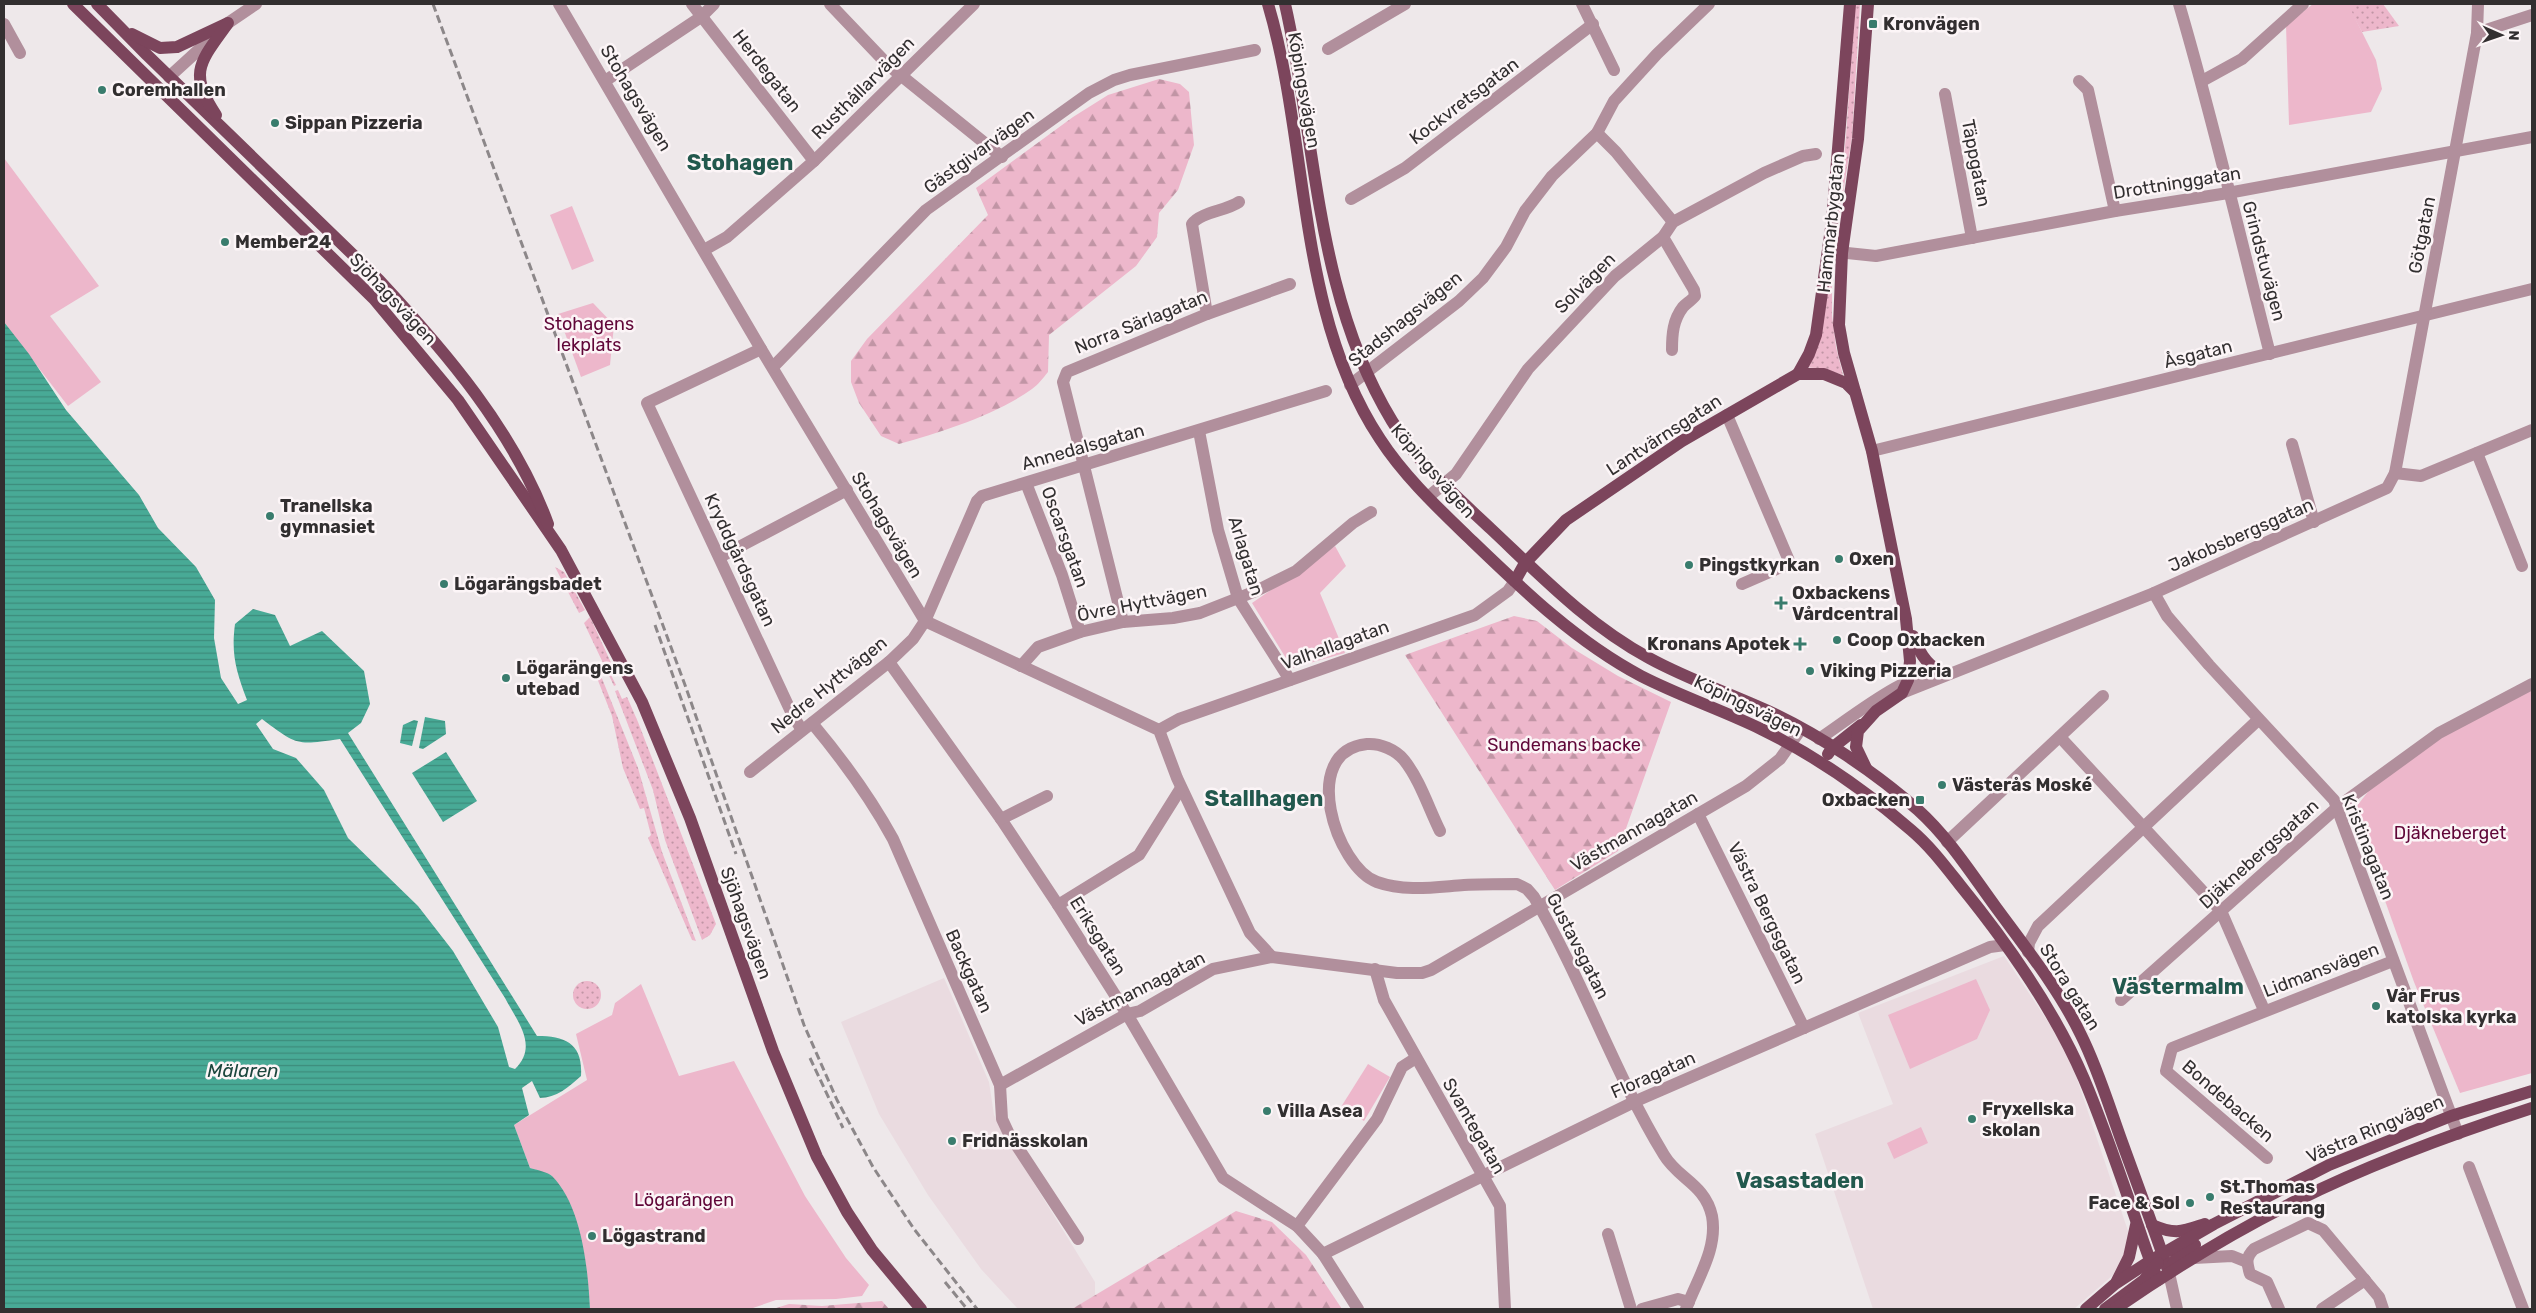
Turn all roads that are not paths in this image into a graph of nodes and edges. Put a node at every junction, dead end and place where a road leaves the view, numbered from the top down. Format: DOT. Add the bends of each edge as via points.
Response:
graph roads {
  1 [pos="97,4"];
  2 [pos="256,4"];
  3 [pos="559,4"];
  4 [pos="692,4"];
  5 [pos="714,4"];
  6 [pos="830,4"];
  7 [pos="974,4"];
  8 [pos="1268,4"];
  9 [pos="1285,4"];
  10 [pos="1404,4"];
  11 [pos="1582,4"];
  12 [pos="1709,4"];
  13 [pos="1850,4"];
  14 [pos="1868,4"];
  15 [pos="2179,4"];
  16 [pos="2303,4"];
  17 [pos="2478,4"];
  18 [pos="75,6"];
  19 [pos="2532,15"];
  20 [pos="701,17"];
  21 [pos="228,23"];
  22 [pos="4,24"];
  23 [pos="1593,24"];
  24 [pos="123,30"];
  25 [pos="2477,33"];
  26 [pos="1328,49"];
  27 [pos="1255,50"];
  28 [pos="20,53"];
  29 [pos="1614,70"];
  30 [pos="901,76"];
  31 [pos="169,77"];
  32 [pos="605,81"];
  33 [pos="2202,81"];
  34 [pos="2079,82"];
  35 [pos="157,88"];
  36 [pos="1945,94"];
  37 [pos="1597,133"];
  38 [pos="229,134"];
  39 [pos="2532,137"];
  40 [pos="2454,151"];
  41 [pos="1816,154"];
  42 [pos="1002,157"];
  43 [pos="814,161"];
  44 [pos="2228,193"];
  45 [pos="1351,199"];
  46 [pos="1239,202"];
  47 [pos="2116,211"];
  48 [pos="1673,222"];
  49 [pos="327,230"];
  50 [pos="1663,236"];
  51 [pos="1972,238"];
  52 [pos="704,250"];
  53 [pos="1828,251"];
  54 [pos="1842,253"];
  55 [pos="1290,284"];
  56 [pos="2532,290"];
  57 [pos="1207,314"];
  58 [pos="2423,317"];
  59 [pos="394,322"];
  60 [pos="434,342"];
  61 [pos="762,349"];
  62 [pos="1672,350"];
  63 [pos="2270,354"];
  64 [pos="773,367"];
  65 [pos="1367,372"];
  66 [pos="1798,374"];
  67 [pos="1350,385"];
  68 [pos="1326,391"];
  69 [pos="1855,392"];
  70 [pos="1727,415"];
  71 [pos="2532,430"];
  72 [pos="1200,431"];
  73 [pos="2292,444"];
  74 [pos="1872,451"];
  75 [pos="2477,453"];
  76 [pos="1084,463"];
  77 [pos="2395,473"];
  78 [pos="1026,482"];
  79 [pos="1442,486"];
  80 [pos="847,490"];
  81 [pos="1428,497"];
  82 [pos="1371,512"];
  83 [pos="2314,522"];
  84 [pos="553,538"];
  85 [pos="720,556"];
  86 [pos="1525,563"];
  87 [pos="2522,566"];
  88 [pos="1515,581"];
  89 [pos="1742,584"];
  90 [pos="2154,594"];
  91 [pos="1238,598"];
  92 [pos="1906,619"];
  93 [pos="925,621"];
  94 [pos="1123,622"];
  95 [pos="1080,632"];
  96 [pos="889,662"];
  97 [pos="1021,666"];
  98 [pos="1939,671"];
  99 [pos="1956,674"];
  100 [pos="1290,680"];
  101 [pos="1908,680"];
  102 [pos="2532,684"];
  103 [pos="1902,693"];
  104 [pos="2103,696"];
  105 [pos="2258,720"];
  106 [pos="1861,725"];
  107 [pos="807,726"];
  108 [pos="1801,729"];
  109 [pos="1159,730"];
  110 [pos="2060,737"];
  111 [pos="1819,739"];
  112 [pos="1792,746"];
  113 [pos="1832,748"];
  114 [pos="1809,755"];
  115 [pos="1822,762"];
  116 [pos="750,772"];
  117 [pos="1870,774"];
  118 [pos="1182,788"];
  119 [pos="1047,796"];
  120 [pos="2336,808"];
  121 [pos="1698,814"];
  122 [pos="1001,819"];
  123 [pos="2143,828"];
  124 [pos="1440,831"];
  125 [pos="1947,842"];
  126 [pos="1058,905"];
  127 [pos="1540,907"];
  128 [pos="2221,911"];
  129 [pos="2005,944"];
  130 [pos="2028,952"];
  131 [pos="1272,957"];
  132 [pos="2393,961"];
  133 [pos="1375,969"];
  134 [pos="2121,1000"];
  135 [pos="2264,1010"];
  136 [pos="1127,1014"];
  137 [pos="1804,1028"];
  138 [pos="1416,1058"];
  139 [pos="2166,1071"];
  140 [pos="1000,1085"];
  141 [pos="2532,1091"];
  142 [pos="1636,1101"];
  143 [pos="2532,1108"];
  144 [pos="2451,1116"];
  145 [pos="2458,1134"];
  146 [pos="2267,1158"];
  147 [pos="2468,1167"];
  148 [pos="1482,1176"];
  149 [pos="2137,1222"];
  150 [pos="2152,1224"];
  151 [pos="2214,1224"];
  152 [pos="1297,1226"];
  153 [pos="1608,1234"];
  154 [pos="1078,1239"];
  155 [pos="1323,1254"];
  156 [pos="2163,1255"];
  157 [pos="2194,1258"];
  158 [pos="2247,1262"];
  159 [pos="2154,1270"];
  160 [pos="2169,1273"];
  161 [pos="2365,1280"];
  162 [pos="2115,1284"];
  163 [pos="1687,1306"];
  164 [pos="921,1309"];
  165 [pos="1358,1309"];
  166 [pos="1505,1309"];
  167 [pos="1631,1309"];
  168 [pos="1642,1309"];
  169 [pos="2086,1309"];
  170 [pos="2105,1309"];
  171 [pos="2115,1309"];
  172 [pos="2176,1309"];
  173 [pos="2279,1309"];
  174 [pos="2322,1309"];
  175 [pos="2383,1309"];
  176 [pos="2523,1309"];
  1 -- 24 [label="main road, Sjöhagsvägen"];
  2 -- 21 [label="street"];
  3 -- 32 [label="street, Stohagsvägen"];
  4 -- 20 [label="street, Herdegatan"];
  5 -- 20 [label="street"];
  6 -- 30 [label="street"];
  7 -- 30 [label="street, Rusthållarvägen"];
  8 -- 67 [label="main road, Köpingsvägen" via="1281,50 1323,297 1331,334"];
  9 -- 65 [label="main road, Köpingsvägen" via="1297,57 1331,264 1352,340"];
  10 -- 26 [label="street"];
  11 -- 23 [label="street"];
  12 -- 37 [label="street, Stadshagsvägen" via="1623,90"];
  13 -- 53 [label="main road, Hammarbygatan"];
  14 -- 54 [label="main road, Hammarbygatan" via="1858,139"];
  15 -- 33 [label="street, Grindstuvägen"];
  16 -- 33 [label="street" via="2242,59"];
  17 -- 25 [label="street, Götgatan"];
  18 -- 31 [label="main road" via="94,16 158,77"];
  18 -- 35 [label="main road, Sjöhagsvägen"];
  19 -- 25 [label="street"];
  20 -- 32 [label="street"];
  20 -- 43 [label="street, Herdegatan"];
  21 -- 24 [label="main road" via="177,47 168,48 160,48"];
  21 -- 31 [label="street"];
  21 -- 38 [label="main road" via="207,52 199,74 202,94"];
  22 -- 28 [label="street"];
  23 -- 29 [label="street"];
  23 -- 45 [label="street, Kockvretsgatan" via="1405,168"];
  24 -- 31 [label="main road, Sjöhagsvägen"];
  25 -- 40 [label="street, Götgatan"];
  27 -- 42 [label="street, Gästgivarvägen" via="1114,80 1089,93"];
  30 -- 42 [label="street"];
  30 -- 43 [label="street, Rusthållarvägen"];
  31 -- 35 [label="main road"];
  31 -- 38 [label="main road, Sjöhagsvägen"];
  32 -- 52 [label="street, Stohagsvägen"];
  33 -- 44 [label="street, Grindstuvägen"];
  34 -- 47 [label="street" via="2088,90"];
  35 -- 59 [label="main road, Sjöhagsvägen"];
  36 -- 51 [label="street, Täppgatan"];
  37 -- 48 [label="street"];
  37 -- 65 [label="street, Stadshagsvägen" via="1552,176 1525,211 1506,247 1477,284"];
  38 -- 49 [label="main road, Sjöhagsvägen"];
  39 -- 40 [label="street, Drottninggatan"];
  40 -- 44 [label="street, Drottninggatan"];
  40 -- 58 [label="street, Götgatan"];
  41 -- 48 [label="street, Solvägen" via="1803,156 1764,173"];
  42 -- 64 [label="street, Gästgivarvägen" via="926,210"];
  43 -- 52 [label="street, Rusthållarvägen" via="728,237"];
  44 -- 47 [label="street, Drottninggatan"];
  44 -- 63 [label="street, Grindstuvägen"];
  46 -- 57 [label="street" via="1196,218 1192,224"];
  47 -- 51 [label="street, Drottninggatan"];
  48 -- 50 [label="street, Solvägen"];
  49 -- 59 [label="main road" via="347,261 389,307"];
  49 -- 60 [label="main road, Sjöhagsvägen" via="379,280"];
  50 -- 62 [label="street" via="1695,296 1676,320 1672,331"];
  50 -- 79 [label="street, Solvägen" via="1615,276 1528,368 1456,474"];
  51 -- 54 [label="street, Drottninggatan" via="1876,256"];
  52 -- 61 [label="street, Stohagsvägen"];
  53 -- 54 [label="street, Drottninggatan"];
  53 -- 66 [label="main road, Hammarbygatan" via="1816,335 1810,354"];
  54 -- 69 [label="main road, Hammarbygatan" via="1839,326"];
  55 -- 57 [label="street, Norra Särlagatan"];
  56 -- 58 [label="street, Åsgatan"];
  57 -- 76 [label="street, Norra Särlagatan" via="1067,372 1063,382"];
  58 -- 63 [label="street, Åsgatan"];
  58 -- 77 [label="street, Götgatan"];
  59 -- 60 [label="main road" via="407,325"];
  59 -- 84 [label="main road, Sjöhagsvägen" via="458,400"];
  60 -- 84 [label="main road, Sjöhagsvägen" via="460,372 506,441 536,491"];
  61 -- 64 [label="street, Stohagsvägen"];
  61 -- 85 [label="street, Kryddgårdsgatan" via="647,404"];
  63 -- 74 [label="street, Åsgatan"];
  64 -- 80 [label="street, Stohagsvägen"];
  65 -- 67 [label="street, Stadshagsvägen"];
  65 -- 79 [label="main road, Köpingsvägen" via="1392,422"];
  66 -- 69 [label="main road" via="1824,374 1846,383"];
  66 -- 70 [label="main road, Lantvärnsgatan"];
  67 -- 81 [label="main road, Köpingsvägen" via="1380,440"];
  68 -- 72 [label="street, Annedalsgatan"];
  69 -- 74 [label="main road, Hammarbygatan"];
  70 -- 86 [label="main road, Lantvärnsgatan" via="1682,441 1566,520"];
  70 -- 89 [label="street" via="1790,562"];
  71 -- 75 [label="street"];
  72 -- 76 [label="street, Annedalsgatan" via="1102,461"];
  72 -- 91 [label="street, Arlagatan" via="1218,530"];
  73 -- 83 [label="street"];
  74 -- 92 [label="main road, Hammarbygatan"];
  75 -- 77 [label="street" via="2421,476"];
  75 -- 87 [label="street"];
  76 -- 78 [label="street, Annedalsgatan"];
  76 -- 94 [label="street, Norra Särlagatan"];
  77 -- 83 [label="street, Jakobsbergsgatan" via="2387,488"];
  78 -- 93 [label="street, Annedalsgatan" via="990,492 977,502"];
  78 -- 95 [label="street, Oscarsgatan"];
  79 -- 81 [label="street, Solvägen"];
  79 -- 86 [label="main road, Köpingsvägen"];
  80 -- 85 [label="street"];
  80 -- 93 [label="street, Stohagsvägen"];
  81 -- 88 [label="main road, Köpingsvägen"];
  82 -- 91 [label="street, Övre Hyttvägen" via="1352,523 1296,571"];
  83 -- 90 [label="street, Jakobsbergsgatan"];
  84 -- 164 [label="main road, Sjöhagsvägen" via="595,610 642,702 690,818 789,1092 818,1157 847,1212 872,1250"];
  85 -- 107 [label="street, Kryddgårdsgatan" via="793,716"];
  86 -- 88 [label="main road, Lantvärnsgatan"];
  86 -- 108 [label="main road, Köpingsvägen" via="1584,615 1627,646 1688,678 1771,712"];
  88 -- 100 [label="street, Valhallagatan" via="1508,591 1475,615"];
  88 -- 112 [label="main road, Köpingsvägen" via="1602,653 1641,676"];
  90 -- 99 [label="street, Jakobsbergsgatan"];
  90 -- 105 [label="street, Kristinagatan" via="2167,616"];
  91 -- 94 [label="street, Övre Hyttvägen" via="1200,613"];
  91 -- 100 [label="street, Arlagatan"];
  92 -- 98 [label="main road, Hammarbygatan" via="1919,651 1929,665"];
  92 -- 101 [label="main road, Hammarbygatan" via="1910,645"];
  93 -- 96 [label="street, Nedre Hyttvägen" via="913,639"];
  93 -- 97 [label="street"];
  94 -- 95 [label="street, Övre Hyttvägen"];
  95 -- 97 [label="street, Övre Hyttvägen" via="1038,647"];
  96 -- 107 [label="street, Nedre Hyttvägen"];
  96 -- 122 [label="street, Eriksgatan"];
  97 -- 109 [label="street"];
  98 -- 99 [label="street"];
  98 -- 101 [label="street"];
  99 -- 103 [label="street, Jakobsbergsgatan"];
  100 -- 109 [label="street, Valhallagatan" via="1180,719"];
  101 -- 103 [label="main road"];
  101 -- 111 [label="street"];
  102 -- 120 [label="street, Djäknebergsgatan" via="2439,733"];
  103 -- 106 [label="main road"];
  104 -- 110 [label="street"];
  105 -- 120 [label="street, Kristinagatan" via="2334,800"];
  105 -- 123 [label="street"];
  106 -- 113 [label="main road"];
  106 -- 117 [label="main road" via="1856,747"];
  107 -- 116 [label="street, Nedre Hyttvägen"];
  107 -- 140 [label="street, Backgatan" via="846,764 893,839"];
  108 -- 111 [label="main road, Köpingsvägen"];
  108 -- 112 [label="street, Västmannagatan"];
  109 -- 118 [label="street"];
  110 -- 123 [label="street"];
  110 -- 125 [label="street"];
  111 -- 113 [label="main road, Köpingsvägen"];
  111 -- 114 [label="main road"];
  112 -- 114 [label="main road, Köpingsvägen"];
  112 -- 121 [label="street, Västmannagatan" via="1780,760 1746,786"];
  113 -- 115 [label="main road"];
  113 -- 117 [label="main road, Stora gatan"];
  114 -- 115 [label="main road, Stora gatan"];
  115 -- 129 [label="main road, Stora gatan" via="1913,831 1986,916"];
  117 -- 125 [label="main road, Stora gatan" via="1917,809"];
  118 -- 126 [label="street" via="1140,855"];
  118 -- 131 [label="street" via="1250,933"];
  119 -- 122 [label="street"];
  120 -- 128 [label="street, Djäknebergsgatan"];
  120 -- 132 [label="street, Kristinagatan"];
  121 -- 127 [label="street, Västmannagatan"];
  121 -- 137 [label="street, Västra Bergsgatan"];
  122 -- 126 [label="street, Eriksgatan"];
  123 -- 128 [label="street"];
  123 -- 130 [label="street" via="2038,926"];
  124 -- 127 [label="street, Gustavsgatan" via="1404,761 1394,750 1374,743 1359,745 1342,756 1334,766 1328,790 1334,821 1360,870 1375,881 1411,888 1517,884 1527,889"];
  125 -- 130 [label="main road, Stora gatan"];
  126 -- 136 [label="street, Eriksgatan"];
  127 -- 133 [label="street, Västmannagatan" via="1431,970 1410,973"];
  127 -- 142 [label="street, Gustavsgatan"];
  128 -- 134 [label="street, Djäknebergsgatan"];
  128 -- 135 [label="street"];
  129 -- 137 [label="street, Floragatan"];
  129 -- 149 [label="main road, Stora gatan" via="2068,1044 2089,1091"];
  130 -- 150 [label="main road, Stora gatan" via="2083,1040"];
  131 -- 133 [label="street, Västmannagatan"];
  131 -- 136 [label="street, Västmannagatan" via="1213,969"];
  132 -- 135 [label="street, Lidmansvägen"];
  132 -- 144 [label="street, Kristinagatan"];
  133 -- 138 [label="street, Svantegatan" via="1384,1000"];
  135 -- 139 [label="street, Lidmansvägen" via="2172,1048"];
  136 -- 140 [label="street, Västmannagatan"];
  136 -- 152 [label="street, Eriksgatan" via="1223,1178"];
  137 -- 142 [label="street, Floragatan"];
  138 -- 148 [label="street, Svantegatan"];
  138 -- 152 [label="street" via="1402,1068 1377,1118"];
  139 -- 146 [label="street, Bondebacken"];
  140 -- 154 [label="street, Backgatan" via="1002,1119 1009,1134"];
  141 -- 144 [label="main road, Västra Ringvägen"];
  142 -- 148 [label="street, Floragatan"];
  142 -- 163 [label="street, Gustavsgatan" via="1664,1155 1699,1189 1710,1207 1713,1228 1710,1250"];
  143 -- 145 [label="main road, Västra Ringvägen"];
  144 -- 145 [label="street, Kristinagatan"];
  144 -- 151 [label="main road, Västra Ringvägen" via="2329,1165"];
  145 -- 157 [label="main road, Västra Ringvägen" via="2334,1183"];
  147 -- 176 [label="street"];
  148 -- 155 [label="street, Floragatan"];
  148 -- 166 [label="street, Svantegatan" via="1500,1206"];
  149 -- 159 [label="main road, Stora gatan"];
  149 -- 162 [label="main road" via="2129,1257"];
  150 -- 151 [label="main road" via="2178,1233"];
  150 -- 156 [label="main road, Stora gatan"];
  151 -- 156 [label="main road, Västra Ringvägen"];
  151 -- 160 [label="main road" via="2211,1234 2176,1258"];
  152 -- 155 [label="street, Eriksgatan"];
  153 -- 167 [label="street"];
  155 -- 165 [label="street, Eriksgatan"];
  156 -- 159 [label="main road"];
  156 -- 160 [label="main road, Stora gatan"];
  157 -- 158 [label="street" via="2232,1256"];
  157 -- 160 [label="main road, Västra Ringvägen"];
  158 -- 161 [label="street" via="2248,1254 2254,1248 2308,1224 2323,1230"];
  158 -- 173 [label="street" via="2250,1274 2266,1282"];
  159 -- 160 [label="main road, Västra Ringvägen"];
  159 -- 162 [label="main road, Västra Ringvägen"];
  159 -- 170 [label="main road"];
  159 -- 171 [label="main road, Västra Ringvägen"];
  159 -- 172 [label="street, Stora gatan"];
  160 -- 172 [label="street, Stora gatan"];
  161 -- 174 [label="street"];
  161 -- 175 [label="street"];
  162 -- 169 [label="main road, Västra Ringvägen"];
  163 -- 168 [label="street" via="1678,1299"];
}
